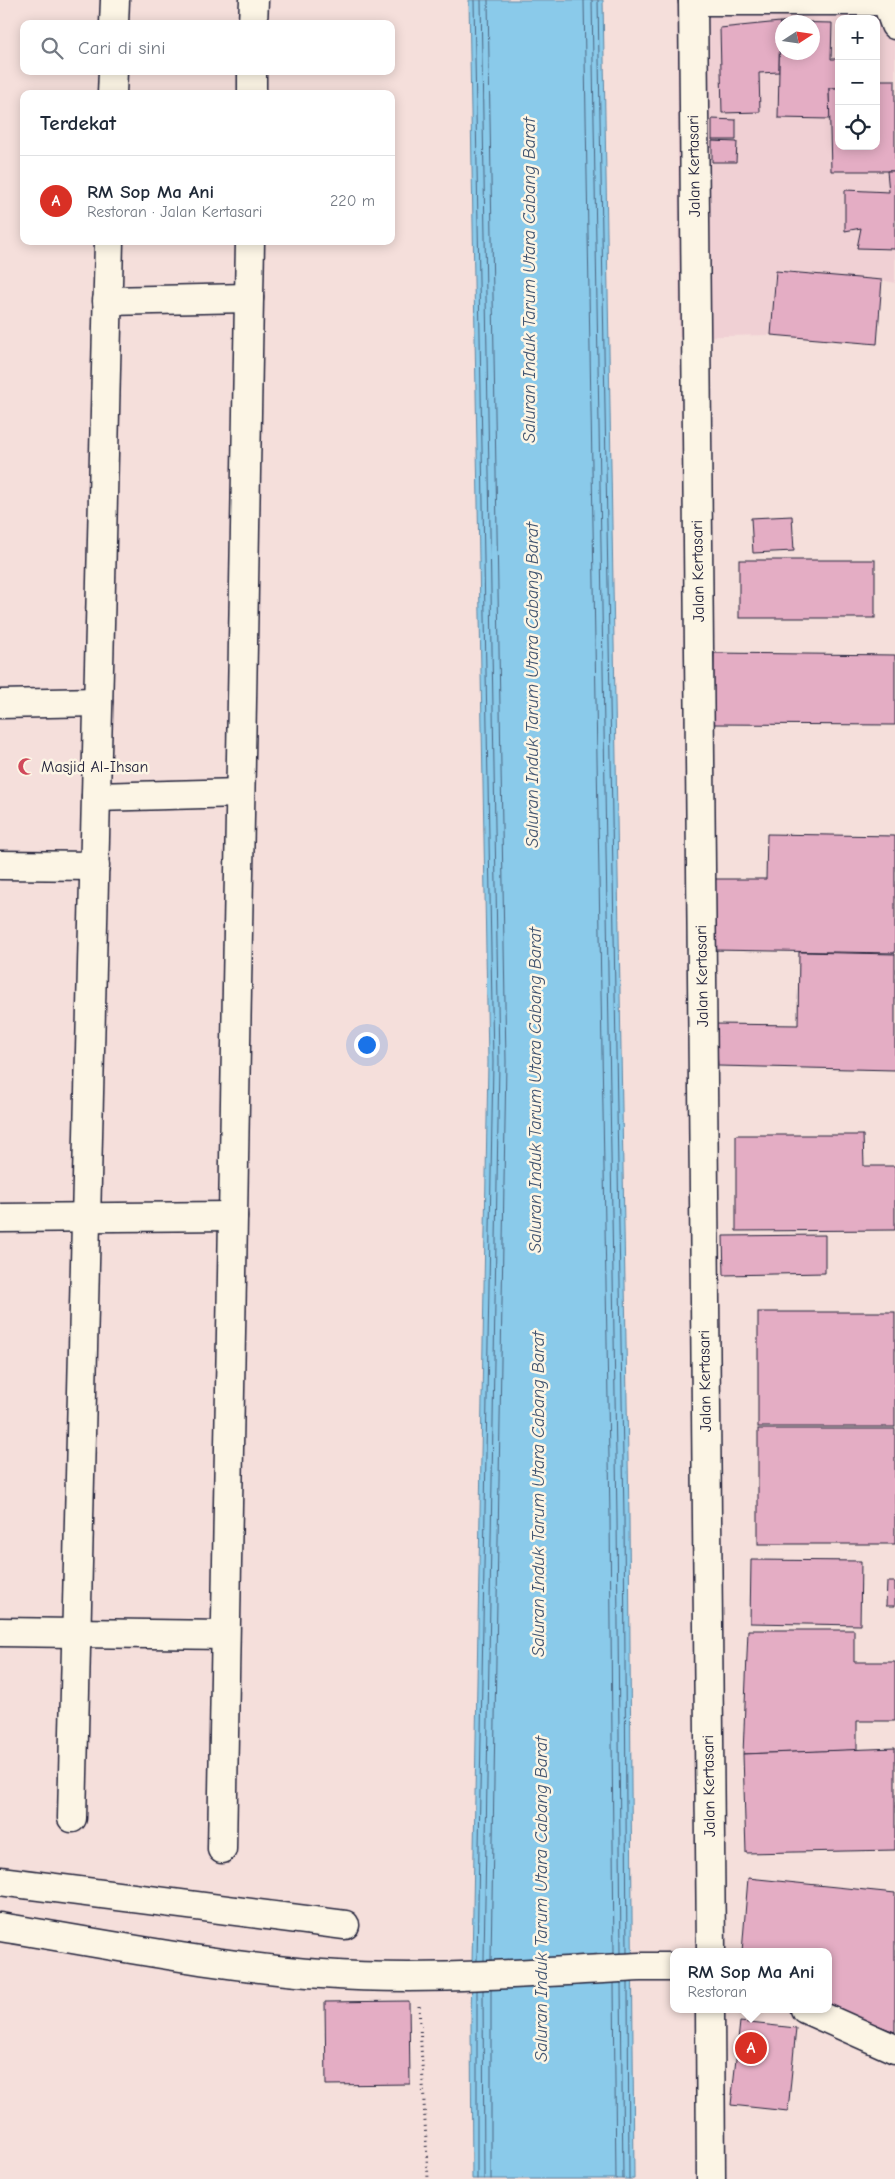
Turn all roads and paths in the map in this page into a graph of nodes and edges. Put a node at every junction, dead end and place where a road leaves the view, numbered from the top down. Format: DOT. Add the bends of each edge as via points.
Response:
graph roads {
  1 [pos="114,0"];
  2 [pos="254,0"];
  3 [pos="693,0"];
  4 [pos="886,0"];
  5 [pos="114,20"];
  6 [pos="253,20"];
  7 [pos="895,25"];
  8 [pos="113,75"];
  9 [pos="252,75"];
  10 [pos="112,90"];
  11 [pos="252,90"];
  12 [pos="109,245"];
  13 [pos="250,245"];
  14 [pos="249,298"];
  15 [pos="108,301"];
  16 [pos="98,702"];
  17 [pos="0,704"];
  18 [pos="240,793"];
  19 [pos="96,798"];
  20 [pos="0,865"];
  21 [pos="94,866"];
  22 [pos="233,1216"];
  23 [pos="0,1218"];
  24 [pos="86,1218"];
  25 [pos="0,1632"];
  26 [pos="77,1634"];
  27 [pos="226,1635"];
  28 [pos="72,1818"];
  29 [pos="222,1849"];
  30 [pos="0,1881"];
  31 [pos="345,1925"];
  32 [pos="0,1926"];
  33 [pos="711,1948"];
  34 [pos="670,1967"];
  35 [pos="418,1978"];
  36 [pos="710,2013"];
  37 [pos="814,2013"];
  38 [pos="895,2049"];
  39 [pos="428,2179"];
  40 [pos="711,2179"];
  1 -- 5 [label="street"];
  2 -- 6 [label="street"];
  3 -- 4 [label="street"];
  3 -- 33 [label="street, Jalan Kertasari"];
  4 -- 7 [label="street"];
  8 -- 10 [label="street"];
  9 -- 11 [label="street"];
  12 -- 15 [label="street"];
  13 -- 14 [label="street"];
  14 -- 15 [label="street"];
  14 -- 18 [label="street"];
  15 -- 16 [label="street"];
  16 -- 17 [label="street"];
  16 -- 19 [label="street"];
  18 -- 19 [label="street"];
  18 -- 22 [label="street"];
  19 -- 21 [label="street"];
  20 -- 21 [label="street"];
  21 -- 24 [label="street"];
  22 -- 24 [label="street"];
  22 -- 27 [label="street"];
  23 -- 24 [label="street"];
  24 -- 26 [label="street"];
  25 -- 26 [label="street"];
  26 -- 27 [label="street"];
  26 -- 28 [label="street"];
  27 -- 29 [label="street"];
  30 -- 31 [label="street"];
  32 -- 35 [label="street" via="218,1962 329,1974"];
  34 -- 35 [label="street"];
  35 -- 39 [label="path"];
  36 -- 40 [label="street"];
  37 -- 38 [label="street"];
}
